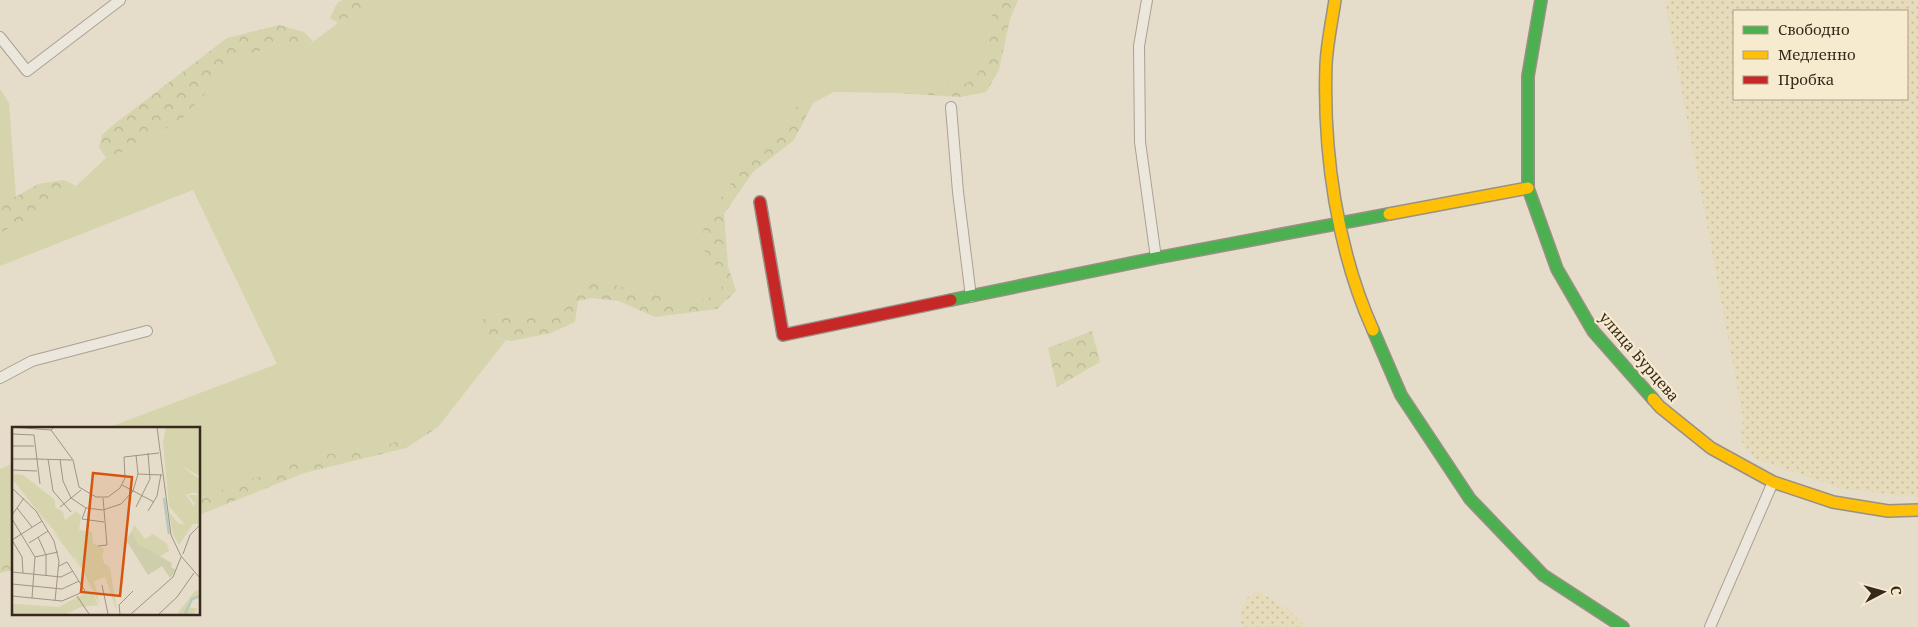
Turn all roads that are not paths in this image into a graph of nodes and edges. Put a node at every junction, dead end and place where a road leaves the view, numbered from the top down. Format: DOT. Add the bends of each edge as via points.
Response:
graph roads {
  1 [pos="120,0"];
  2 [pos="1147,0"];
  3 [pos="1335,0"];
  4 [pos="1541,0"];
  5 [pos="0,37"];
  6 [pos="951,107"];
  7 [pos="1528,188"];
  8 [pos="760,202"];
  9 [pos="1339,223"];
  10 [pos="1156,258"];
  11 [pos="970,297"];
  12 [pos="147,331"];
  13 [pos="0,378"];
  14 [pos="1773,482"];
  15 [pos="1918,510"];
  16 [pos="1623,627"];
  17 [pos="1710,627"];
  1 -- 5 [label="street" via="27,71"];
  2 -- 10 [label="street" via="1139,46 1140,142"];
  3 -- 9 [label="street" via="1326,63 1327,134"];
  4 -- 7 [label="street, улица Бурцева" via="1528,76"];
  6 -- 11 [label="street"];
  7 -- 9 [label="street"];
  7 -- 14 [label="street, улица Бурцева" via="1557,269 1593,331 1660,407 1711,448"];
  8 -- 11 [label="street" via="783,335"];
  9 -- 10 [label="street"];
  9 -- 16 [label="street" via="1358,297 1401,395 1470,499 1543,575"];
  10 -- 11 [label="street"];
  12 -- 13 [label="street" via="32,361"];
  14 -- 15 [label="street, улица Бурцева" via="1833,502 1888,511"];
  14 -- 17 [label="street"];
}
